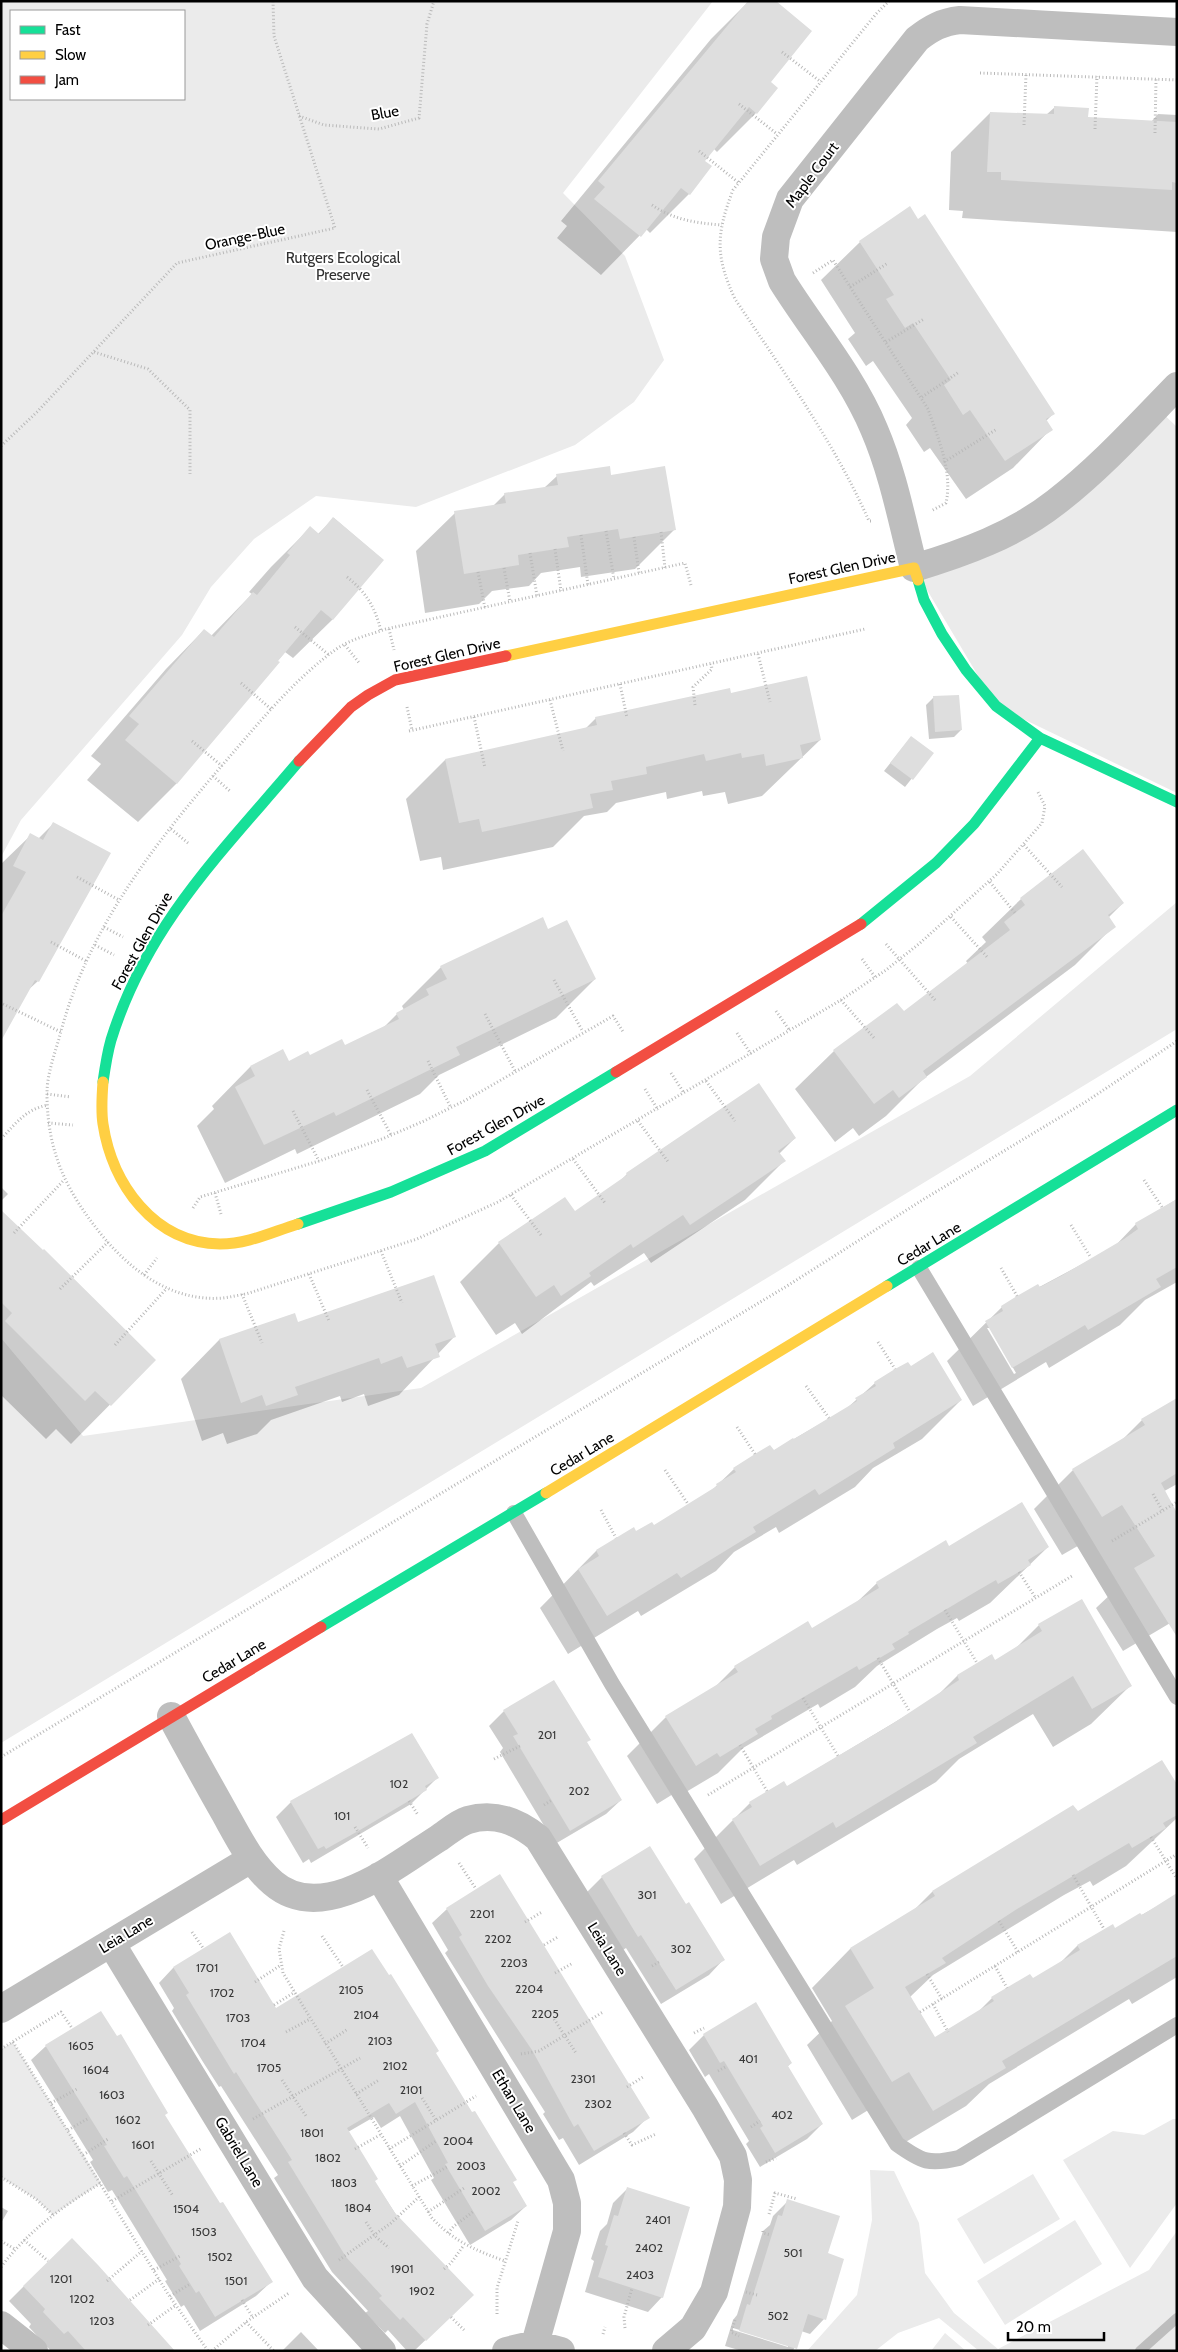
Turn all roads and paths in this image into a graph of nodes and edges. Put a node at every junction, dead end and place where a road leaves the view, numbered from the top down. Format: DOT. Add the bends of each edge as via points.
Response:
graph roads {
  1 [pos="272,1"];
  2 [pos="434,1"];
  3 [pos="1177,32"];
  4 [pos="782,52"];
  5 [pos="980,73"];
  6 [pos="1026,74"];
  7 [pos="1097,76"];
  8 [pos="1156,78"];
  9 [pos="1177,80"];
  10 [pos="821,82"];
  11 [pos="738,104"];
  12 [pos="299,116"];
  13 [pos="1024,125"];
  14 [pos="1095,129"];
  15 [pos="1155,132"];
  16 [pos="777,134"];
  17 [pos="698,151"];
  18 [pos="738,183"];
  19 [pos="652,205"];
  20 [pos="722,225"];
  21 [pos="888,263"];
  22 [pos="850,287"];
  23 [pos="788,290"];
  24 [pos="924,319"];
  25 [pos="886,342"];
  26 [pos="94,352"];
  27 [pos="959,372"];
  28 [pos="1177,386"];
  29 [pos="922,397"];
  30 [pos="997,429"];
  31 [pos="1,446"];
  32 [pos="944,462"];
  33 [pos="190,474"];
  34 [pos="927,512"];
  35 [pos="606,531"];
  36 [pos="660,532"];
  37 [pos="580,535"];
  38 [pos="634,536"];
  39 [pos="555,549"];
  40 [pos="530,553"];
  41 [pos="676,565"];
  42 [pos="504,568"];
  43 [pos="665,568"];
  44 [pos="914,568"];
  45 [pos="478,572"];
  46 [pos="639,573"];
  47 [pos="347,577"];
  48 [pos="614,579"];
  49 [pos="588,585"];
  50 [pos="561,590"];
  51 [pos="537,596"];
  52 [pos="510,602"];
  53 [pos="484,608"];
  54 [pos="296,628"];
  55 [pos="865,629"];
  56 [pos="381,631"];
  57 [pos="758,654"];
  58 [pos="329,655"];
  59 [pos="711,664"];
  60 [pos="241,683"];
  61 [pos="620,684"];
  62 [pos="550,700"];
  63 [pos="770,702"];
  64 [pos="695,704"];
  65 [pos="271,709"];
  66 [pos="474,717"];
  67 [pos="628,718"];
  68 [pos="409,731"];
  69 [pos="1040,738"];
  70 [pos="192,741"];
  71 [pos="562,751"];
  72 [pos="222,766"];
  73 [pos="485,768"];
  74 [pos="1036,787"];
  75 [pos="1177,802"];
  76 [pos="1024,845"];
  77 [pos="77,877"];
  78 [pos="990,882"];
  79 [pos="1062,887"];
  80 [pos="119,900"];
  81 [pos="1016,913"];
  82 [pos="950,917"];
  83 [pos="51,942"];
  84 [pos="988,958"];
  85 [pos="898,960"];
  86 [pos="86,961"];
  87 [pos="554,980"];
  88 [pos="842,1000"];
  89 [pos="935,1000"];
  90 [pos="4,1004"];
  91 [pos="485,1014"];
  92 [pos="613,1016"];
  93 [pos="61,1032"];
  94 [pos="582,1032"];
  95 [pos="875,1039"];
  96 [pos="1177,1041"];
  97 [pos="428,1061"];
  98 [pos="515,1071"];
  99 [pos="706,1081"];
  100 [pos="367,1090"];
  101 [pos="48,1105"];
  102 [pos="452,1108"];
  103 [pos="1177,1110"];
  104 [pos="293,1111"];
  105 [pos="638,1121"];
  106 [pos="735,1121"];
  107 [pos="391,1135"];
  108 [pos="1,1139"];
  109 [pos="573,1159"];
  110 [pos="319,1161"];
  111 [pos="669,1163"];
  112 [pos="64,1180"];
  113 [pos="1144,1180"];
  114 [pos="512,1195"];
  115 [pos="200,1197"];
  116 [pos="605,1203"];
  117 [pos="1162,1207"];
  118 [pos="1071,1225"];
  119 [pos="14,1233"];
  120 [pos="541,1235"];
  121 [pos="108,1242"];
  122 [pos="381,1251"];
  123 [pos="1091,1258"];
  124 [pos="919,1268"];
  125 [pos="1001,1268"];
  126 [pos="309,1274"];
  127 [pos="167,1288"];
  128 [pos="60,1289"];
  129 [pos="242,1294"];
  130 [pos="1018,1296"];
  131 [pos="402,1303"];
  132 [pos="329,1321"];
  133 [pos="878,1342"];
  134 [pos="262,1343"];
  135 [pos="115,1346"];
  136 [pos="895,1369"];
  137 [pos="806,1386"];
  138 [pos="829,1418"];
  139 [pos="737,1427"];
  140 [pos="755,1454"];
  141 [pos="665,1470"];
  142 [pos="1154,1494"];
  143 [pos="1177,1502"];
  144 [pos="688,1504"];
  145 [pos="600,1510"];
  146 [pos="1162,1510"];
  147 [pos="514,1513"];
  148 [pos="616,1538"];
  149 [pos="1111,1541"];
  150 [pos="1019,1572"];
  151 [pos="1072,1576"];
  152 [pos="1036,1598"];
  153 [pos="945,1610"];
  154 [pos="964,1641"];
  155 [pos="878,1658"];
  156 [pos="978,1663"];
  157 [pos="893,1684"];
  158 [pos="1177,1697"];
  159 [pos="803,1698"];
  160 [pos="910,1712"];
  161 [pos="170,1716"];
  162 [pos="821,1727"];
  163 [pos="740,1745"];
  164 [pos="520,1746"];
  165 [pos="838,1756"];
  166 [pos="1,1757"];
  167 [pos="494,1759"];
  168 [pos="754,1768"];
  169 [pos="767,1791"];
  170 [pos="707,1796"];
  171 [pos="1,1820"];
  172 [pos="1151,1837"];
  173 [pos="1177,1854"];
  174 [pos="251,1859"];
  175 [pos="1166,1861"];
  176 [pos="459,1863"];
  177 [pos="1073,1875"];
  178 [pos="379,1876"];
  179 [pos="1177,1880"];
  180 [pos="476,1889"];
  181 [pos="1091,1907"];
  182 [pos="542,1912"];
  183 [pos="999,1921"];
  184 [pos="525,1922"];
  185 [pos="1104,1929"];
  186 [pos="284,1931"];
  187 [pos="192,1932"];
  188 [pos="322,1936"];
  189 [pos="558,1937"];
  190 [pos="111,1943"];
  191 [pos="544,1945"];
  192 [pos="203,1948"];
  193 [pos="1018,1952"];
  194 [pos="573,1963"];
  195 [pos="281,1965"];
  196 [pos="995,1966"];
  197 [pos="343,1967"];
  198 [pos="555,1972"];
  199 [pos="927,1974"];
  200 [pos="255,1982"];
  201 [pos="1007,1988"];
  202 [pos="295,1992"];
  203 [pos="942,1999"];
  204 [pos="933,2004"];
  205 [pos="274,2005"];
  206 [pos="1,2009"];
  207 [pos="603,2012"];
  208 [pos="920,2012"];
  209 [pos="554,2018"];
  210 [pos="310,2019"];
  211 [pos="1177,2025"];
  212 [pos="72,2028"];
  213 [pos="348,2029"];
  214 [pos="286,2032"];
  215 [pos="948,2032"];
  216 [pos="565,2035"];
  217 [pos="13,2042"];
  218 [pos="325,2044"];
  219 [pos="1,2049"];
  220 [pos="576,2053"];
  221 [pos="360,2058"];
  222 [pos="515,2058"];
  223 [pos="340,2068"];
  224 [pos="643,2077"];
  225 [pos="282,2080"];
  226 [pos="379,2080"];
  227 [pos="627,2087"];
  228 [pos="77,2089"];
  229 [pos="484,2092"];
  230 [pos="356,2094"];
  231 [pos="293,2096"];
  232 [pos="422,2098"];
  233 [pos="51,2103"];
  234 [pos="306,2116"];
  235 [pos="89,2118"];
  236 [pos="436,2120"];
  237 [pos="248,2123"];
  238 [pos="68,2130"];
  239 [pos="624,2133"];
  240 [pos="656,2134"];
  241 [pos="380,2135"];
  242 [pos="108,2140"];
  243 [pos="436,2141"];
  244 [pos="204,2147"];
  245 [pos="355,2148"];
  246 [pos="389,2148"];
  247 [pos="83,2155"];
  248 [pos="151,2161"];
  249 [pos="400,2166"];
  250 [pos="447,2167"];
  251 [pos="159,2173"];
  252 [pos="1,2177"];
  253 [pos="101,2183"];
  254 [pos="412,2186"];
  255 [pos="464,2188"];
  256 [pos="172,2196"];
  257 [pos="419,2197"];
  258 [pos="797,2199"];
  259 [pos="112,2201"];
  260 [pos="474,2211"];
  261 [pos="428,2212"];
  262 [pos="53,2215"];
  263 [pos="768,2217"];
  264 [pos="518,2221"];
  265 [pos="366,2222"];
  266 [pos="765,2225"];
  267 [pos="448,2233"];
  268 [pos="771,2235"];
  269 [pos="375,2236"];
  270 [pos="24,2240"];
  271 [pos="1,2241"];
  272 [pos="464,2245"];
  273 [pos="389,2248"];
  274 [pos="15,2249"];
  275 [pos="142,2251"];
  276 [pos="180,2256"];
  277 [pos="338,2260"];
  278 [pos="48,2261"];
  279 [pos="505,2261"];
  280 [pos="1,2267"];
  281 [pos="154,2270"];
  282 [pos="444,2270"];
  283 [pos="159,2278"];
  284 [pos="107,2281"];
  285 [pos="190,2284"];
  286 [pos="632,2288"];
  287 [pos="290,2292"];
  288 [pos="170,2296"];
  289 [pos="130,2300"];
  290 [pos="242,2300"];
  291 [pos="176,2305"];
  292 [pos="497,2314"];
  293 [pos="451,2317"];
  294 [pos="253,2318"];
  295 [pos="246,2322"];
  296 [pos="1,2325"];
  297 [pos="148,2325"];
  298 [pos="605,2327"];
  299 [pos="625,2328"];
  300 [pos="464,2330"];
  301 [pos="603,2334"];
  302 [pos="535,2344"];
  303 [pos="34,2351"];
  304 [pos="210,2351"];
  305 [pos="274,2351"];
  306 [pos="382,2351"];
  307 [pos="506,2351"];
  308 [pos="561,2351"];
  309 [pos="666,2351"];
  1 -- 12 [label="path, Orange-Blue" via="274,36"];
  2 -- 12 [label="path, Blue" via="427,24 419,118 379,129 324,125"];
  3 -- 23 [label="street, Maple Court" via="960,20 944,22 928,30 790,199 776,237 774,259"];
  4 -- 10 [label="path"];
  5 -- 6 [label="path"];
  6 -- 7 [label="path"];
  6 -- 13 [label="path"];
  7 -- 8 [label="path"];
  7 -- 14 [label="path"];
  8 -- 9 [label="path"];
  8 -- 15 [label="path"];
  11 -- 16 [label="path"];
  12 -- 26 [label="path, Orange-Blue" via="335,228 178,263"];
  17 -- 18 [label="path"];
  19 -- 20 [label="path" via="682,219"];
  21 -- 22 [label="path"];
  22 -- 23 [label="path" via="833,260"];
  22 -- 25 [label="path"];
  23 -- 44 [label="street, Maple Court" via="859,397 874,428 886,460"];
  24 -- 25 [label="path"];
  25 -- 29 [label="path"];
  26 -- 31 [label="path, Orange-Blue"];
  26 -- 33 [label="path" via="148,369 190,410"];
  27 -- 29 [label="path"];
  28 -- 44 [label="street" via="1098,466 1055,503 966,552"];
  29 -- 32 [label="path"];
  30 -- 32 [label="path"];
  32 -- 34 [label="path" via="949,488 946,503"];
  35 -- 48 [label="path"];
  36 -- 43 [label="path"];
  37 -- 49 [label="path"];
  38 -- 46 [label="path"];
  39 -- 50 [label="path"];
  40 -- 51 [label="path"];
  41 -- 43 [label="path"];
  42 -- 52 [label="path"];
  43 -- 46 [label="path"];
  44 -- 69 [label="street, Forest Glen Drive" via="929,609 966,670 996,706"];
  44 -- 69 [label="street, Forest Glen Drive" via="401,679 363,698 334,724 187,892 140,968 112,1035 101,1101 110,1159 141,1210 164,1229 180,1236 211,1243 237,1243 337,1212 438,1174 484,1151 858,927 936,863 974,824"];
  45 -- 53 [label="path"];
  46 -- 48 [label="path"];
  47 -- 56 [label="path" via="368,596"];
  48 -- 49 [label="path"];
  49 -- 50 [label="path"];
  50 -- 51 [label="path"];
  51 -- 52 [label="path"];
  52 -- 53 [label="path"];
  53 -- 56 [label="path"];
  54 -- 58 [label="path"];
  55 -- 57 [label="path"];
  56 -- 58 [label="path" via="360,637"];
  57 -- 59 [label="path"];
  57 -- 63 [label="path"];
  58 -- 65 [label="path"];
  59 -- 61 [label="path"];
  59 -- 64 [label="path" via="712,669 693,687"];
  60 -- 65 [label="path"];
  61 -- 62 [label="path"];
  61 -- 67 [label="path"];
  62 -- 66 [label="path"];
  62 -- 71 [label="path"];
  65 -- 72 [label="path"];
  66 -- 68 [label="path"];
  66 -- 73 [label="path"];
  69 -- 75 [label="street, Forest Glen Drive"];
  70 -- 72 [label="path"];
  72 -- 80 [label="path" via="146,859"];
  74 -- 76 [label="path" via="1045,806 1042,823"];
  76 -- 78 [label="path"];
  76 -- 79 [label="path"];
  77 -- 80 [label="path"];
  78 -- 81 [label="path"];
  78 -- 82 [label="path"];
  80 -- 86 [label="path"];
  82 -- 84 [label="path"];
  82 -- 85 [label="path"];
  83 -- 86 [label="path"];
  85 -- 88 [label="path"];
  85 -- 89 [label="path"];
  86 -- 93 [label="path" via="78,976"];
  87 -- 94 [label="path"];
  88 -- 95 [label="path"];
  88 -- 99 [label="path"];
  90 -- 93 [label="path"];
  91 -- 98 [label="path"];
  92 -- 94 [label="path"];
  93 -- 101 [label="path" via="47,1091"];
  94 -- 98 [label="path"];
  96 -- 166 [label="path" via="1087,1101 787,1286"];
  97 -- 102 [label="path"];
  98 -- 102 [label="path"];
  99 -- 105 [label="path"];
  99 -- 106 [label="path"];
  100 -- 107 [label="path"];
  101 -- 108 [label="path" via="35,1107 24,1114"];
  101 -- 112 [label="path" via="53,1153"];
  102 -- 107 [label="path"];
  103 -- 124 [label="street, Cedar Lane"];
  104 -- 110 [label="path"];
  105 -- 109 [label="path"];
  105 -- 111 [label="path"];
  107 -- 110 [label="path"];
  109 -- 114 [label="path"];
  109 -- 116 [label="path"];
  110 -- 115 [label="path"];
  112 -- 119 [label="path"];
  112 -- 121 [label="path"];
  113 -- 117 [label="path"];
  114 -- 120 [label="path"];
  114 -- 122 [label="path" via="417,1239"];
  118 -- 123 [label="path"];
  121 -- 127 [label="path" via="144,1275"];
  121 -- 128 [label="path"];
  122 -- 126 [label="path"];
  122 -- 131 [label="path"];
  124 -- 147 [label="street, Cedar Lane"];
  124 -- 158 [label="lane"];
  125 -- 130 [label="path"];
  126 -- 129 [label="path"];
  126 -- 132 [label="path"];
  127 -- 129 [label="path" via="204,1298"];
  127 -- 135 [label="path"];
  129 -- 134 [label="path"];
  133 -- 136 [label="path"];
  137 -- 138 [label="path"];
  139 -- 140 [label="path"];
  141 -- 144 [label="path"];
  142 -- 146 [label="path"];
  143 -- 146 [label="path"];
  145 -- 148 [label="path"];
  146 -- 149 [label="path"];
  147 -- 161 [label="street, Cedar Lane"];
  147 -- 211 [label="lane" via="612,1684 897,2144 917,2159 938,2163 959,2158"];
  150 -- 152 [label="path"];
  151 -- 152 [label="path"];
  152 -- 154 [label="path"];
  153 -- 154 [label="path"];
  154 -- 156 [label="path"];
  154 -- 157 [label="path"];
  155 -- 157 [label="path"];
  157 -- 160 [label="path"];
  157 -- 162 [label="path"];
  159 -- 162 [label="path"];
  161 -- 171 [label="street, Cedar Lane"];
  161 -- 174 [label="street, Leia Lane"];
  162 -- 165 [label="path"];
  162 -- 168 [label="path"];
  163 -- 168 [label="path"];
  164 -- 167 [label="path"];
  168 -- 169 [label="path"];
  168 -- 170 [label="path"];
  172 -- 175 [label="path"];
  173 -- 175 [label="path"];
  174 -- 178 [label="street, Leia Lane" via="274,1884 297,1896 321,1899 344,1894"];
  174 -- 190 [label="street, Leia Lane"];
  175 -- 179 [label="path"];
  175 -- 181 [label="path"];
  176 -- 180 [label="path"];
  177 -- 181 [label="path"];
  178 -- 302 [label="street, Ethan Lane" via="561,2180 567,2203 567,2232"];
  178 -- 309 [label="street, Leia Lane" via="467,1820 494,1817 523,1826 538,1838 705,2107 733,2156 738,2180 737,2207 714,2292 693,2328"];
  181 -- 185 [label="path"];
  181 -- 193 [label="path"];
  182 -- 184 [label="path"];
  183 -- 193 [label="path"];
  186 -- 195 [label="path" via="279,1949"];
  187 -- 192 [label="path"];
  188 -- 197 [label="path"];
  189 -- 191 [label="path"];
  190 -- 206 [label="street, Leia Lane"];
  190 -- 306 [label="street, Gabriel Lane" via="315,2278"];
  193 -- 196 [label="path"];
  194 -- 198 [label="path"];
  195 -- 200 [label="path"];
  195 -- 202 [label="path"];
  196 -- 201 [label="path"];
  196 -- 203 [label="path"];
  199 -- 203 [label="path"];
  202 -- 205 [label="path"];
  202 -- 210 [label="path"];
  203 -- 204 [label="path"];
  204 -- 208 [label="path"];
  204 -- 215 [label="path"];
  207 -- 216 [label="path"];
  209 -- 216 [label="path"];
  210 -- 214 [label="path"];
  210 -- 218 [label="path"];
  212 -- 217 [label="path" via="61,2012"];
  213 -- 218 [label="path"];
  216 -- 220 [label="path"];
  216 -- 222 [label="path" via="539,2051 522,2053"];
  217 -- 219 [label="path"];
  217 -- 233 [label="path"];
  218 -- 223 [label="path"];
  221 -- 223 [label="path"];
  223 -- 230 [label="path"];
  223 -- 231 [label="path"];
  224 -- 227 [label="path"];
  225 -- 231 [label="path"];
  226 -- 230 [label="path"];
  228 -- 233 [label="path"];
  229 -- 236 [label="path"];
  230 -- 241 [label="path"];
  231 -- 234 [label="path"];
  231 -- 237 [label="path"];
  232 -- 236 [label="path"];
  233 -- 238 [label="path"];
  235 -- 238 [label="path"];
  236 -- 246 [label="path"];
  238 -- 247 [label="path"];
  239 -- 240 [label="path" via="632,2145"];
  241 -- 245 [label="path"];
  241 -- 246 [label="path"];
  242 -- 247 [label="path"];
  243 -- 249 [label="path"];
  244 -- 251 [label="path"];
  246 -- 249 [label="path"];
  247 -- 253 [label="path"];
  248 -- 251 [label="path"];
  249 -- 254 [label="path"];
  250 -- 254 [label="path"];
  251 -- 256 [label="path"];
  251 -- 259 [label="path"];
  252 -- 262 [label="path" via="36,2199"];
  253 -- 259 [label="path"];
  253 -- 262 [label="path"];
  254 -- 257 [label="path"];
  255 -- 261 [label="path"];
  257 -- 261 [label="path"];
  257 -- 269 [label="path"];
  258 -- 263 [label="path" via="775,2193"];
  259 -- 275 [label="path"];
  260 -- 267 [label="path"];
  261 -- 267 [label="path"];
  262 -- 270 [label="path"];
  264 -- 279 [label="path"];
  265 -- 269 [label="path"];
  266 -- 268 [label="path" via="763,2233"];
  267 -- 272 [label="path"];
  269 -- 273 [label="path"];
  269 -- 277 [label="path"];
  270 -- 274 [label="path"];
  270 -- 278 [label="path"];
  271 -- 274 [label="path"];
  272 -- 279 [label="path"];
  272 -- 282 [label="path"];
  274 -- 280 [label="path"];
  275 -- 281 [label="path"];
  275 -- 284 [label="path"];
  276 -- 281 [label="path"];
  279 -- 292 [label="path" via="495,2295"];
  281 -- 283 [label="path"];
  283 -- 288 [label="path"];
  283 -- 289 [label="path"];
  285 -- 288 [label="path"];
  286 -- 299 [label="path" via="624,2316"];
  287 -- 294 [label="path"];
  288 -- 291 [label="path"];
  290 -- 294 [label="path"];
  291 -- 297 [label="path"];
  291 -- 304 [label="path"];
  293 -- 300 [label="path"];
  294 -- 295 [label="path"];
  295 -- 304 [label="path"];
  295 -- 305 [label="path"];
  296 -- 303 [label="street"];
  298 -- 301 [label="path"];
  302 -- 307 [label="street"];
  302 -- 308 [label="street"];
}
